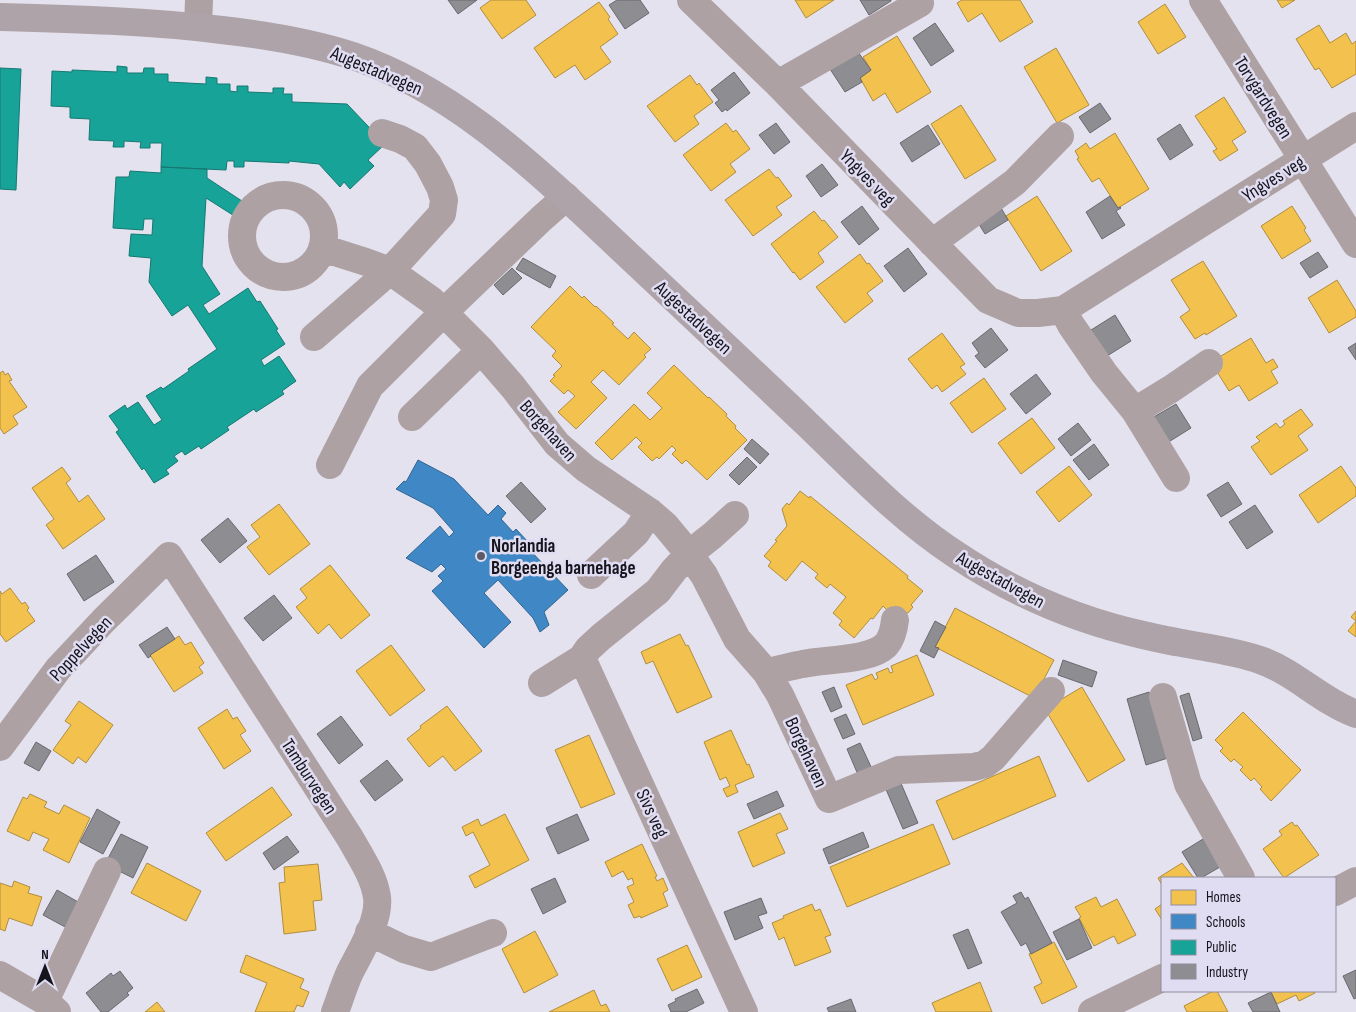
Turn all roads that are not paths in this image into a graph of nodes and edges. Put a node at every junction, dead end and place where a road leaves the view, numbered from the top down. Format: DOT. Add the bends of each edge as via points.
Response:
graph roads {
  1 [pos="199,0"];
  2 [pos="691,0"];
  3 [pos="1203,0"];
  4 [pos="920,3"];
  5 [pos="0,16"];
  6 [pos="198,27"];
  7 [pos="778,84"];
  8 [pos="1356,126"];
  9 [pos="382,133"];
  10 [pos="1060,136"];
  11 [pos="1303,158"];
  12 [pos="566,197"];
  13 [pos="932,243"];
  14 [pos="1356,244"];
  15 [pos="322,248"];
  16 [pos="390,271"];
  17 [pos="1063,310"];
  18 [pos="444,312"];
  19 [pos="314,337"];
  20 [pos="481,350"];
  21 [pos="1209,362"];
  22 [pos="1135,411"];
  23 [pos="412,417"];
  24 [pos="330,465"];
  25 [pos="1176,478"];
  26 [pos="650,512"];
  27 [pos="735,515"];
  28 [pos="689,554"];
  29 [pos="169,556"];
  30 [pos="591,575"];
  31 [pos="896,620"];
  32 [pos="582,658"];
  33 [pos="766,672"];
  34 [pos="542,683"];
  35 [pos="1051,691"];
  36 [pos="1162,697"];
  37 [pos="1356,714"];
  38 [pos="0,747"];
  39 [pos="107,870"];
  40 [pos="1240,877"];
  41 [pos="1356,881"];
  42 [pos="1336,891"];
  43 [pos="370,932"];
  44 [pos="492,933"];
  45 [pos="0,976"];
  46 [pos="1161,978"];
  47 [pos="51,1007"];
  48 [pos="335,1012"];
  49 [pos="744,1012"];
  50 [pos="1092,1012"];
  1 -- 6 [label="street"];
  2 -- 7 [label="street, Yngves veg"];
  3 -- 11 [label="street, Torvgardvegen"];
  4 -- 7 [label="street"];
  5 -- 6 [label="main road, Augestadvegen"];
  6 -- 12 [label="main road, Augestadvegen" via="307,42 356,57 401,77 477,122"];
  7 -- 13 [label="street, Yngves veg"];
  8 -- 11 [label="street, Yngves veg"];
  9 -- 16 [label="street" via="415,147 428,164 444,200 442,214"];
  10 -- 13 [label="street" via="1015,182"];
  11 -- 14 [label="street, Torvgardvegen"];
  11 -- 17 [label="street, Yngves veg"];
  12 -- 18 [label="street"];
  12 -- 37 [label="main road, Augestadvegen" via="881,495 954,554 1047,605 1095,623 1261,660"];
  13 -- 17 [label="street, Yngves veg" via="988,300 1018,313"];
  15 -- 16 [label="street, Borgehaven"];
  16 -- 18 [label="street, Borgehaven"];
  16 -- 19 [label="street"];
  17 -- 22 [label="street" via="1104,374"];
  18 -- 20 [label="street, Borgehaven"];
  18 -- 24 [label="street" via="370,386"];
  20 -- 23 [label="street"];
  20 -- 26 [label="street, Borgehaven" via="557,444 586,469"];
  21 -- 22 [label="street"];
  22 -- 25 [label="street"];
  26 -- 28 [label="street, Borgehaven"];
  26 -- 30 [label="street" via="636,533"];
  27 -- 28 [label="street"];
  28 -- 32 [label="street" via="658,591 601,637"];
  28 -- 33 [label="street, Borgehaven" via="704,575 737,639"];
  29 -- 38 [label="street, Poppelvegen" via="58,669"];
  29 -- 43 [label="street, Tamburvegen" via="350,838 377,898"];
  31 -- 33 [label="street" via="892,635 875,652"];
  32 -- 34 [label="street"];
  32 -- 49 [label="street, Sivs veg"];
  33 -- 35 [label="street, Borgehaven" via="829,799 899,770 985,764 1006,745"];
  36 -- 40 [label="street" via="1188,784"];
  39 -- 47 [label="street"];
  41 -- 42 [label="street"];
  43 -- 44 [label="street" via="404,949 430,957"];
  43 -- 48 [label="street, Tamburvegen"];
  45 -- 47 [label="street"];
  46 -- 50 [label="street"];
}
